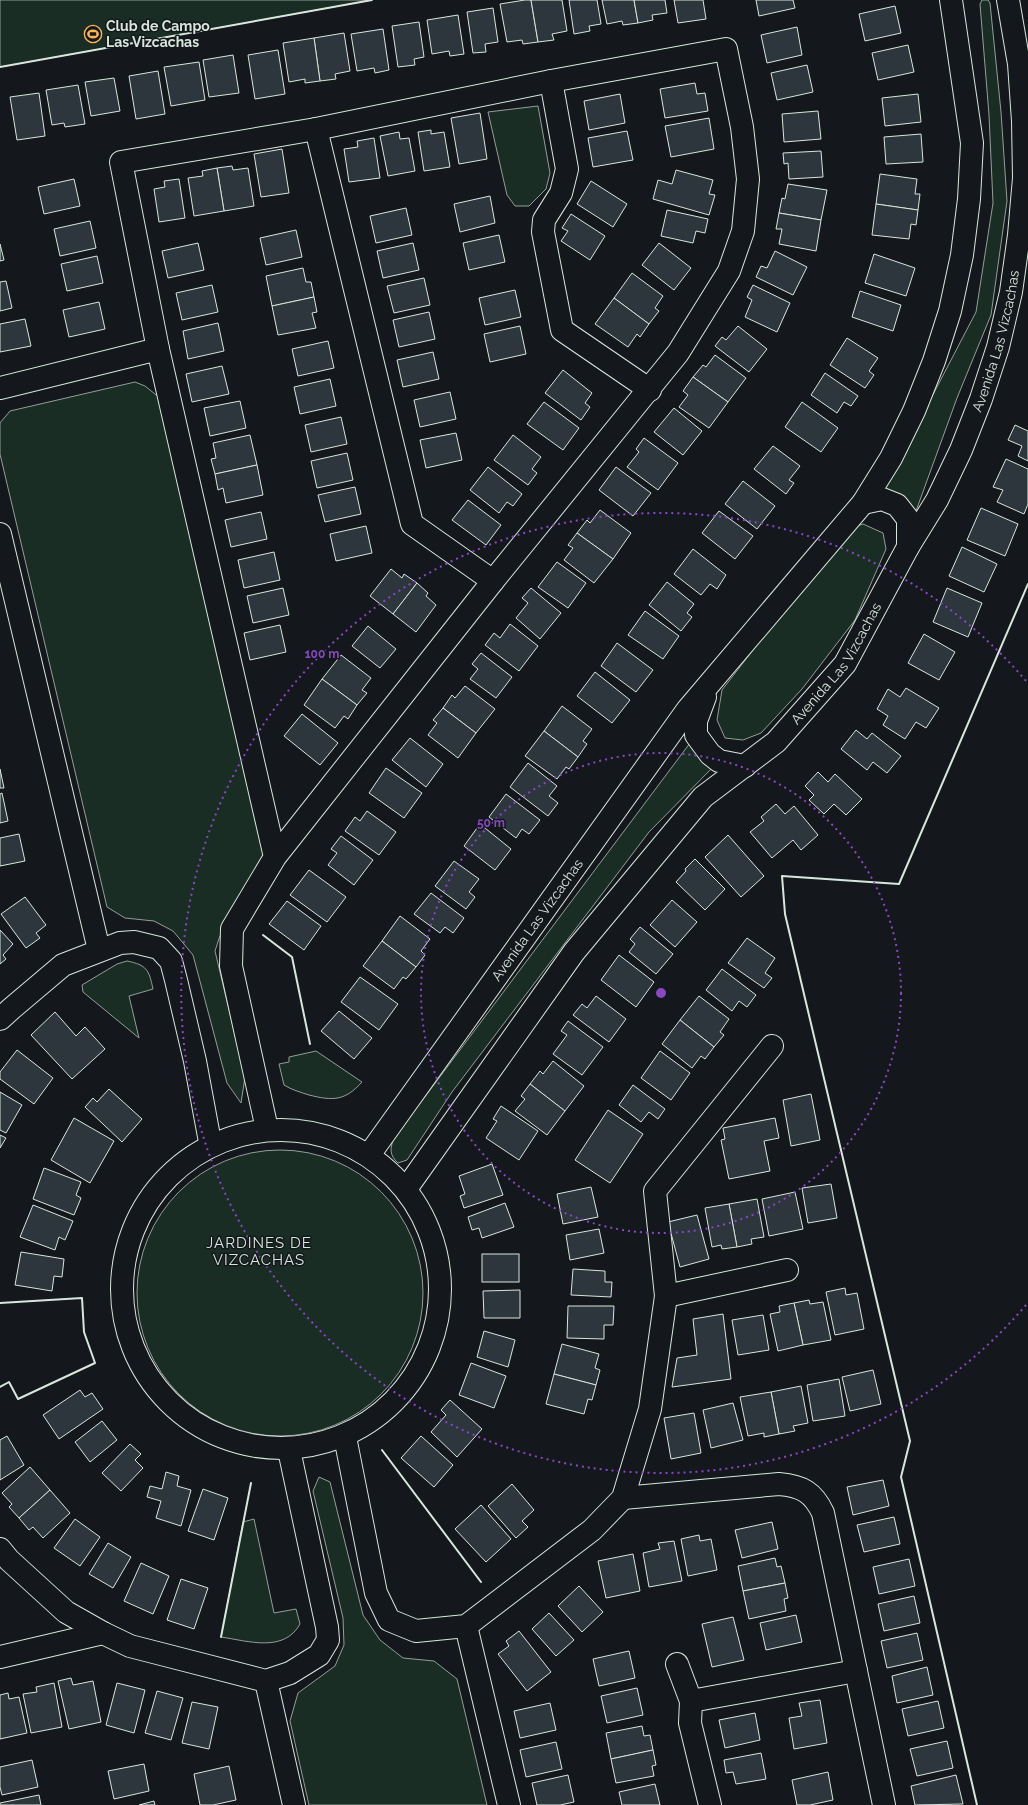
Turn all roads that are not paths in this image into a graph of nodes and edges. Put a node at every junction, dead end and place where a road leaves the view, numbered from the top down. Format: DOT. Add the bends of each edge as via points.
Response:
graph roads {
  1 [pos="951,0"];
  2 [pos="1008,0"];
  3 [pos="550,81"];
  4 [pos="316,129"];
  5 [pos="158,350"];
  6 [pos="0,388"];
  7 [pos="650,390"];
  8 [pos="863,503"];
  9 [pos="0,534"];
  10 [pos="908,547"];
  11 [pos="493,581"];
  12 [pos="708,686"];
  13 [pos="745,766"];
  14 [pos="275,857"];
  15 [pos="99,950"];
  16 [pos="0,1020"];
  17 [pos="772,1046"];
  18 [pos="267,1129"];
  19 [pos="210,1142"];
  20 [pos="368,1155"];
  21 [pos="406,1190"];
  22 [pos="787,1270"];
  23 [pos="666,1296"];
  24 [pos="345,1437"];
  25 [pos="289,1450"];
  26 [pos="623,1498"];
  27 [pos="0,1549"];
  28 [pos="466,1626"];
  29 [pos="103,1633"];
  30 [pos="0,1657"];
  31 [pos="677,1664"];
  32 [pos="856,1671"];
  33 [pos="266,1681"];
  34 [pos="691,1701"];
  35 [pos="294,1805"];
  36 [pos="509,1805"];
  37 [pos="710,1805"];
  38 [pos="884,1805"];
  1 -- 8 [label="street, Avenida Las Vizcachas" via="972,142 962,256 950,311 914,411 891,458"];
  2 -- 10 [label="street, Avenida Las Vizcachas" via="1018,64 1024,178 1011,292 998,347 961,450 937,500"];
  3 -- 4 [label="street"];
  3 -- 7 [label="street" via="567,169 561,193 544,220 543,232 562,330"];
  3 -- 7 [label="street" via="726,49 742,127 748,179 742,231 729,271 678,353"];
  4 -- 5 [label="street" via="121,162"];
  4 -- 11 [label="street" via="412,524"];
  5 -- 6 [label="street"];
  5 -- 14 [label="street"];
  7 -- 11 [label="street"];
  8 -- 10 [label="street, Avenida Las Vizcachas" via="882,499 897,505 908,519"];
  8 -- 12 [label="street, Avenida Las Vizcachas"];
  9 -- 15 [label="street"];
  10 -- 13 [label="street, Avenida Las Vizcachas" via="845,664 776,742"];
  11 -- 14 [label="street"];
  12 -- 13 [label="street, Avenida Las Vizcachas" via="696,721 696,735 710,754 719,761"];
  12 -- 20 [label="street, Avenida Las Vizcachas" via="688,709"];
  13 -- 21 [label="street, Avenida Las Vizcachas" via="703,797 574,952"];
  14 -- 18 [label="street" via="232,929 231,946 231,966"];
  15 -- 16 [label="street" via="64,965 10,1008"];
  15 -- 19 [label="street" via="120,943 134,942 159,948 171,961 195,1060"];
  17 -- 23 [label="street" via="655,1191"];
  18 -- 19 [label="street"];
  18 -- 20 [label="street" via="324,1135"];
  19 -- 25 [label="street" via="191,1154 176,1168 140,1212 122,1266 124,1322 145,1375 183,1417 232,1443"];
  20 -- 21 [label="street"];
  21 -- 24 [label="street" via="430,1232 441,1280 436,1329 417,1374 386,1411"];
  22 -- 23 [label="street"];
  23 -- 26 [label="street" via="650,1409"];
  24 -- 25 [label="street"];
  24 -- 28 [label="street" via="376,1593 389,1620 416,1631"];
  25 -- 33 [label="street" via="328,1640 320,1655 306,1665"];
  26 -- 28 [label="street" via="592,1530"];
  26 -- 32 [label="street" via="779,1484 795,1485 808,1492 817,1501 823,1513"];
  27 -- 29 [label="street" via="66,1612"];
  28 -- 36 [label="street"];
  29 -- 30 [label="street"];
  29 -- 33 [label="street" via="130,1646"];
  31 -- 34 [label="street"];
  32 -- 34 [label="street"];
  32 -- 38 [label="street"];
  33 -- 35 [label="street"];
  34 -- 37 [label="street" via="690,1724"];
}
